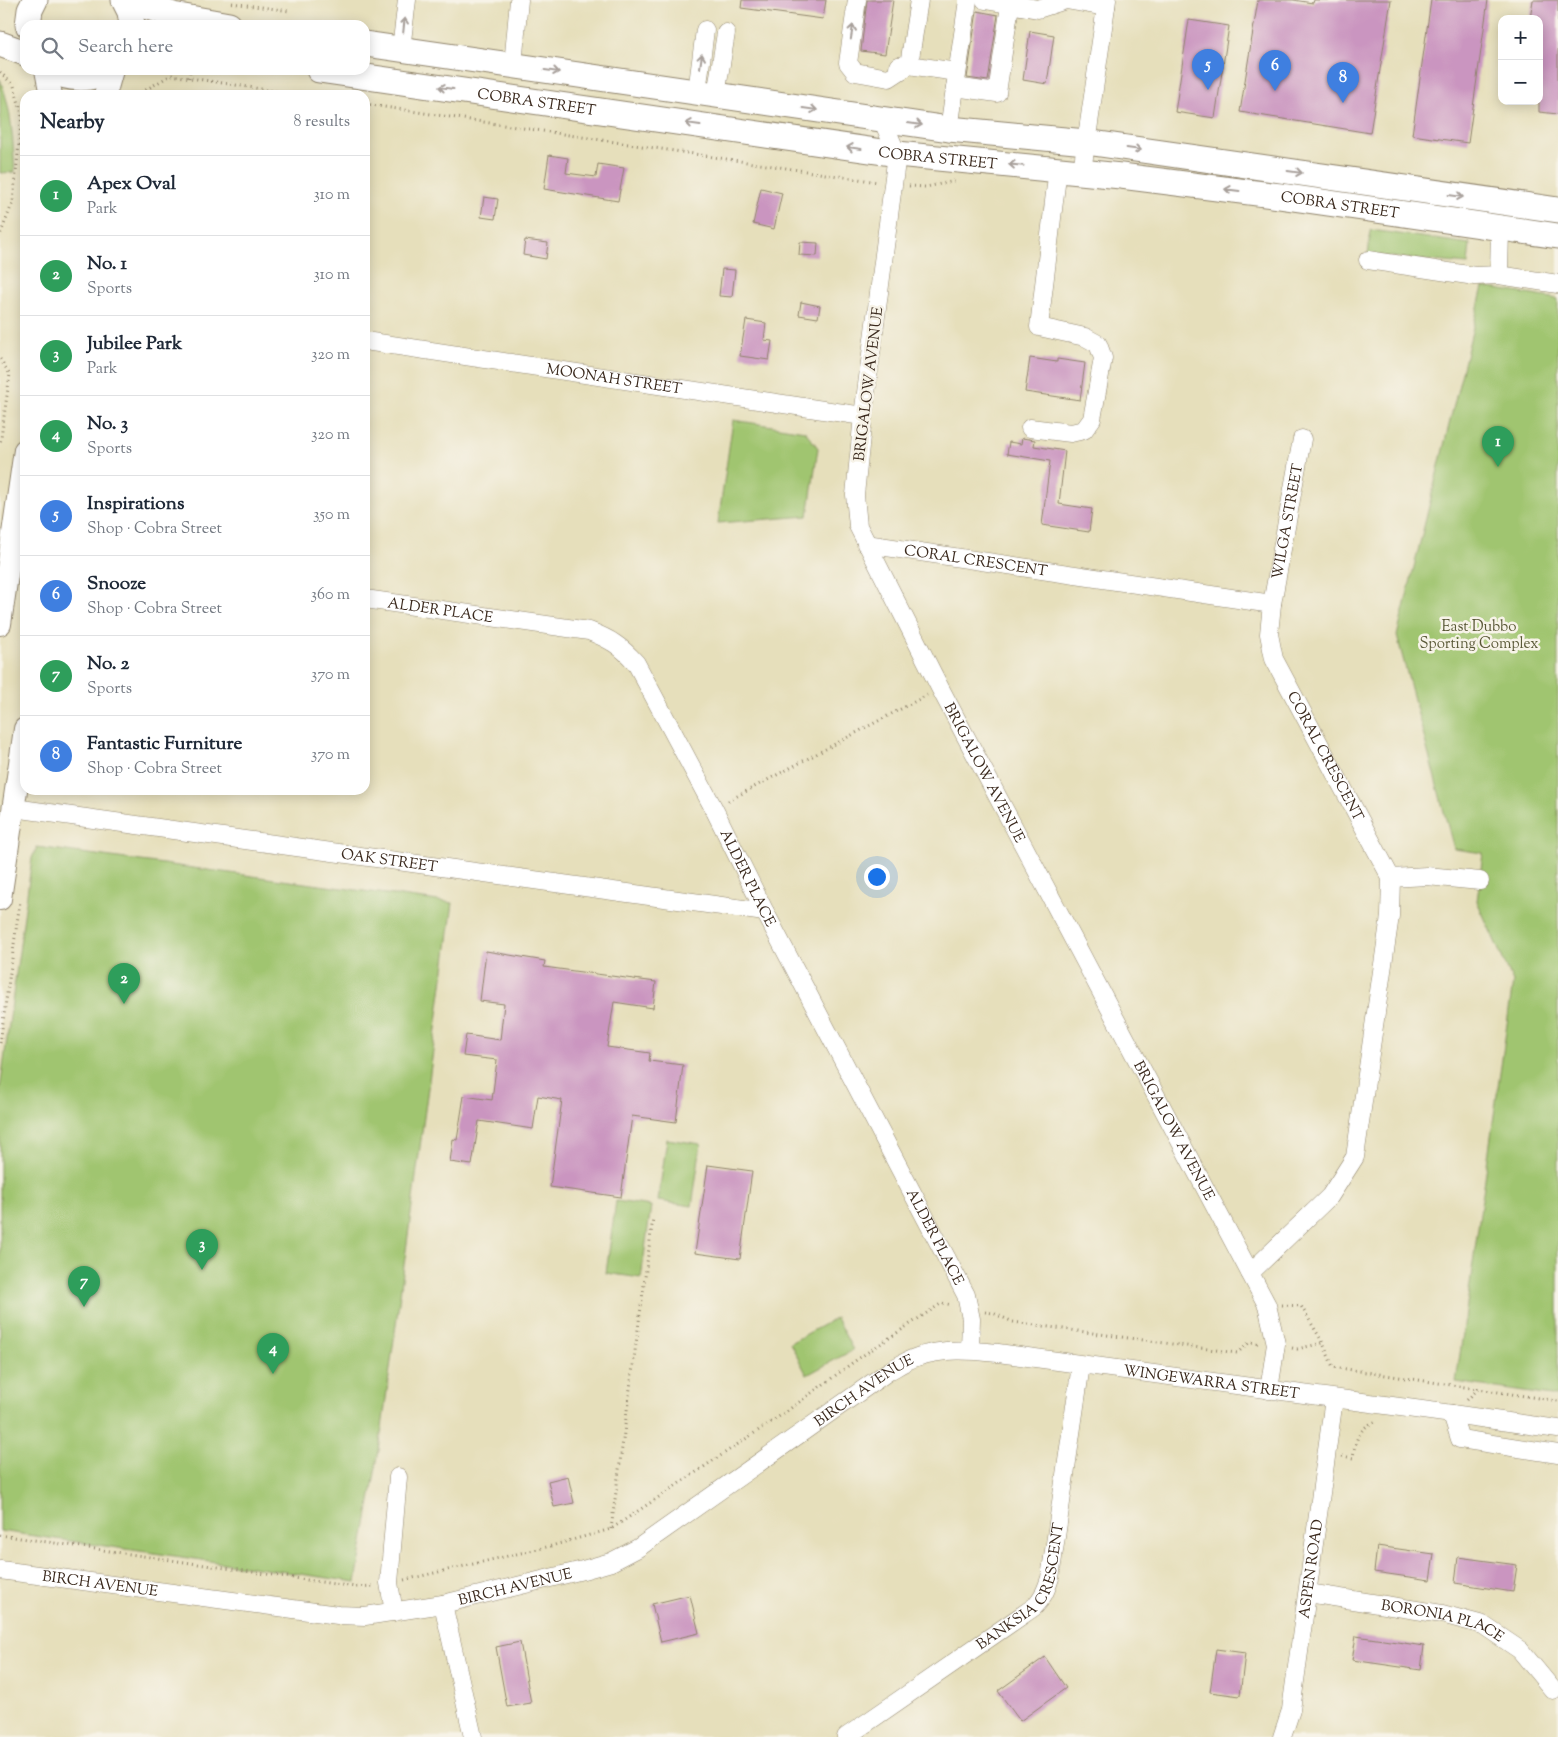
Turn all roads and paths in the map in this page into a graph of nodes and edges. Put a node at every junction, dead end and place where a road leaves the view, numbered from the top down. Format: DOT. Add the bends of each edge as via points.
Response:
graph roads {
  1 [pos="35,0"];
  2 [pos="126,0"];
  3 [pos="406,0"];
  4 [pos="519,0"];
  5 [pos="857,0"];
  6 [pos="919,0"];
  7 [pos="968,0"];
  8 [pos="985,0"];
  9 [pos="1106,3"];
  10 [pos="1010,5"];
  11 [pos="290,11"];
  12 [pos="226,14"];
  13 [pos="29,20"];
  14 [pos="131,20"];
  15 [pos="705,30"];
  16 [pos="726,34"];
  17 [pos="0,44"];
  18 [pos="370,45"];
  19 [pos="401,49"];
  20 [pos="20,51"];
  21 [pos="513,65"];
  22 [pos="909,65"];
  23 [pos="0,72"];
  24 [pos="47,75"];
  25 [pos="64,75"];
  26 [pos="96,75"];
  27 [pos="111,75"];
  28 [pos="171,75"];
  29 [pos="171,75"];
  30 [pos="189,75"];
  31 [pos="352,75"];
  32 [pos="188,78"];
  33 [pos="956,80"];
  34 [pos="50,90"];
  35 [pos="106,90"];
  36 [pos="146,90"];
  37 [pos="267,90"];
  38 [pos="706,93"];
  39 [pos="20,107"];
  40 [pos="882,119"];
  41 [pos="949,129"];
  42 [pos="20,134"];
  43 [pos="1086,142"];
  44 [pos="897,154"];
  45 [pos="1070,170"];
  46 [pos="1558,210"];
  47 [pos="1500,228"];
  48 [pos="0,235"];
  49 [pos="1558,236"];
  50 [pos="1368,260"];
  51 [pos="1500,275"];
  52 [pos="1558,284"];
  53 [pos="370,342"];
  54 [pos="0,359"];
  55 [pos="863,416"];
  56 [pos="1030,428"];
  57 [pos="1302,439"];
  58 [pos="0,444"];
  59 [pos="20,485"];
  60 [pos="866,544"];
  61 [pos="370,600"];
  62 [pos="1272,604"];
  63 [pos="0,624"];
  64 [pos="940,688"];
  65 [pos="20,765"];
  66 [pos="14,808"];
  67 [pos="714,808"];
  68 [pos="1391,878"];
  69 [pos="1480,881"];
  70 [pos="10,898"];
  71 [pos="765,912"];
  72 [pos="0,1043"];
  73 [pos="653,1218"];
  74 [pos="1250,1273"];
  75 [pos="1268,1305"];
  76 [pos="969,1308"];
  77 [pos="1323,1342"];
  78 [pos="1276,1346"];
  79 [pos="970,1350"];
  80 [pos="1081,1365"];
  81 [pos="1478,1389"];
  82 [pos="1269,1390"];
  83 [pos="1334,1399"];
  84 [pos="1558,1401"];
  85 [pos="1452,1414"];
  86 [pos="1380,1420"];
  87 [pos="1558,1429"];
  88 [pos="1327,1454"];
  89 [pos="1558,1454"];
  90 [pos="398,1477"];
  91 [pos="611,1529"];
  92 [pos="0,1535"];
  93 [pos="0,1570"];
  94 [pos="389,1583"];
  95 [pos="1308,1593"];
  96 [pos="444,1604"];
  97 [pos="394,1612"];
  98 [pos="1552,1690"];
  99 [pos="473,1737"];
  100 [pos="846,1737"];
  101 [pos="1282,1737"];
  1 -- 13 [label="highway"];
  2 -- 12 [label="highway" via="173,15"];
  2 -- 14 [label="highway"];
  19 -- 3 [label="street, one-way"];
  4 -- 21 [label="street"];
  22 -- 5 [label="street, one-way" via="891,67 857,61 848,54"];
  6 -- 22 [label="street"];
  7 -- 33 [label="street"];
  8 -- 10 [label="street"];
  9 -- 10 [label="street" via="1066,0 1038,9"];
  9 -- 43 [label="street"];
  10 -- 33 [label="street" via="997,93"];
  11 -- 12 [label="path"];
  38 -- 15 [label="street, one-way"];
  16 -- 38 [label="street"];
  17 -- 20 [label="highway"];
  18 -- 19 [label="highway, COBRA STREET"];
  19 -- 21 [label="highway, COBRA STREET"];
  21 -- 38 [label="highway, COBRA STREET, one-way"];
  22 -- 33 [label="street"];
  23 -- 39 [label="path" via="14,86"];
  24 -- 34 [label="main road"];
  25 -- 26 [label="highway" via="79,78"];
  27 -- 35 [label="main road"];
  28 -- 32 [label="path"];
  29 -- 36 [label="path"];
  30 -- 32 [label="path"];
  44 -- 31 [label="highway, COBRA STREET, one-way"];
  32 -- 37 [label="path"];
  33 -- 41 [label="street"];
  38 -- 40 [label="highway, COBRA STREET, one-way"];
  40 -- 41 [label="highway, COBRA STREET, one-way"];
  40 -- 44 [label="street"];
  41 -- 43 [label="highway, COBRA STREET"];
  42 -- 48 [label="path" via="13,202"];
  43 -- 45 [label="street"];
  43 -- 46 [label="highway, COBRA STREET, one-way"];
  45 -- 44 [label="highway, COBRA STREET, one-way"];
  44 -- 55 [label="street, BRIGALOW AVENUE"];
  47 -- 45 [label="highway, COBRA STREET, one-way"];
  45 -- 56 [label="street" via="1039,327 1085,337 1098,344 1103,358 1092,419 1084,430 1071,433"];
  47 -- 49 [label="highway, COBRA STREET"];
  47 -- 51 [label="street"];
  50 -- 51 [label="street" via="1475,276"];
  51 -- 52 [label="street"];
  53 -- 55 [label="street, MOONAH STREET"];
  54 -- 58 [label="path" via="10,374"];
  55 -- 60 [label="street, BRIGALOW AVENUE" via="855,495 858,526"];
  57 -- 62 [label="street, WILGA STREET"];
  59 -- 63 [label="main road"];
  60 -- 62 [label="street, CORAL CRESCENT"];
  60 -- 64 [label="street, BRIGALOW AVENUE"];
  61 -- 67 [label="street, ALDER PLACE" via="590,630 608,638 623,648 636,663"];
  62 -- 68 [label="street, CORAL CRESCENT" via="1269,634 1274,659"];
  64 -- 67 [label="path"];
  64 -- 74 [label="street, BRIGALOW AVENUE"];
  65 -- 66 [label="main road"];
  66 -- 70 [label="main road"];
  66 -- 71 [label="street, OAK STREET"];
  67 -- 71 [label="street, ALDER PLACE"];
  68 -- 69 [label="street" via="1427,876"];
  68 -- 74 [label="street, CORAL CRESCENT" via="1390,916 1355,1157 1330,1196"];
  70 -- 72 [label="path"];
  71 -- 76 [label="street, ALDER PLACE" via="966,1295"];
  73 -- 91 [label="path"];
  74 -- 75 [label="street, BRIGALOW AVENUE"];
  75 -- 77 [label="path" via="1301,1306"];
  75 -- 78 [label="street, BRIGALOW AVENUE"];
  76 -- 78 [label="path" via="993,1313 1013,1322 1237,1353 1250,1342"];
  76 -- 79 [label="street, ALDER PLACE"];
  76 -- 91 [label="path" via="942,1304"];
  77 -- 78 [label="path" via="1298,1349"];
  77 -- 81 [label="path" via="1333,1367"];
  78 -- 82 [label="street, BRIGALOW AVENUE"];
  79 -- 80 [label="street, WINGEWARRA STREET"];
  79 -- 96 [label="street, BIRCH AVENUE" via="942,1351 888,1371 638,1548 610,1562"];
  80 -- 82 [label="street, WINGEWARRA STREET"];
  80 -- 100 [label="street, BANKSIA CRESCENT" via="1050,1578 1041,1600"];
  81 -- 84 [label="path"];
  81 -- 85 [label="path"];
  82 -- 83 [label="street, WINGEWARRA STREET"];
  83 -- 85 [label="street, WINGEWARRA STREET"];
  83 -- 88 [label="street, ASPEN ROAD"];
  85 -- 87 [label="street, WINGEWARRA STREET"];
  85 -- 89 [label="street" via="1460,1439"];
  86 -- 88 [label="path" via="1362,1431 1355,1442 1353,1458"];
  88 -- 95 [label="street, ASPEN ROAD"];
  90 -- 94 [label="street"];
  91 -- 94 [label="path"];
  92 -- 94 [label="path" via="355,1587"];
  93 -- 97 [label="street, BIRCH AVENUE" via="338,1615"];
  94 -- 97 [label="street"];
  95 -- 98 [label="street, BORONIA PLACE" via="1442,1614 1483,1625 1520,1650"];
  95 -- 101 [label="street, ASPEN ROAD" via="1291,1710"];
  96 -- 97 [label="street, BIRCH AVENUE"];
  96 -- 99 [label="street"];
}
